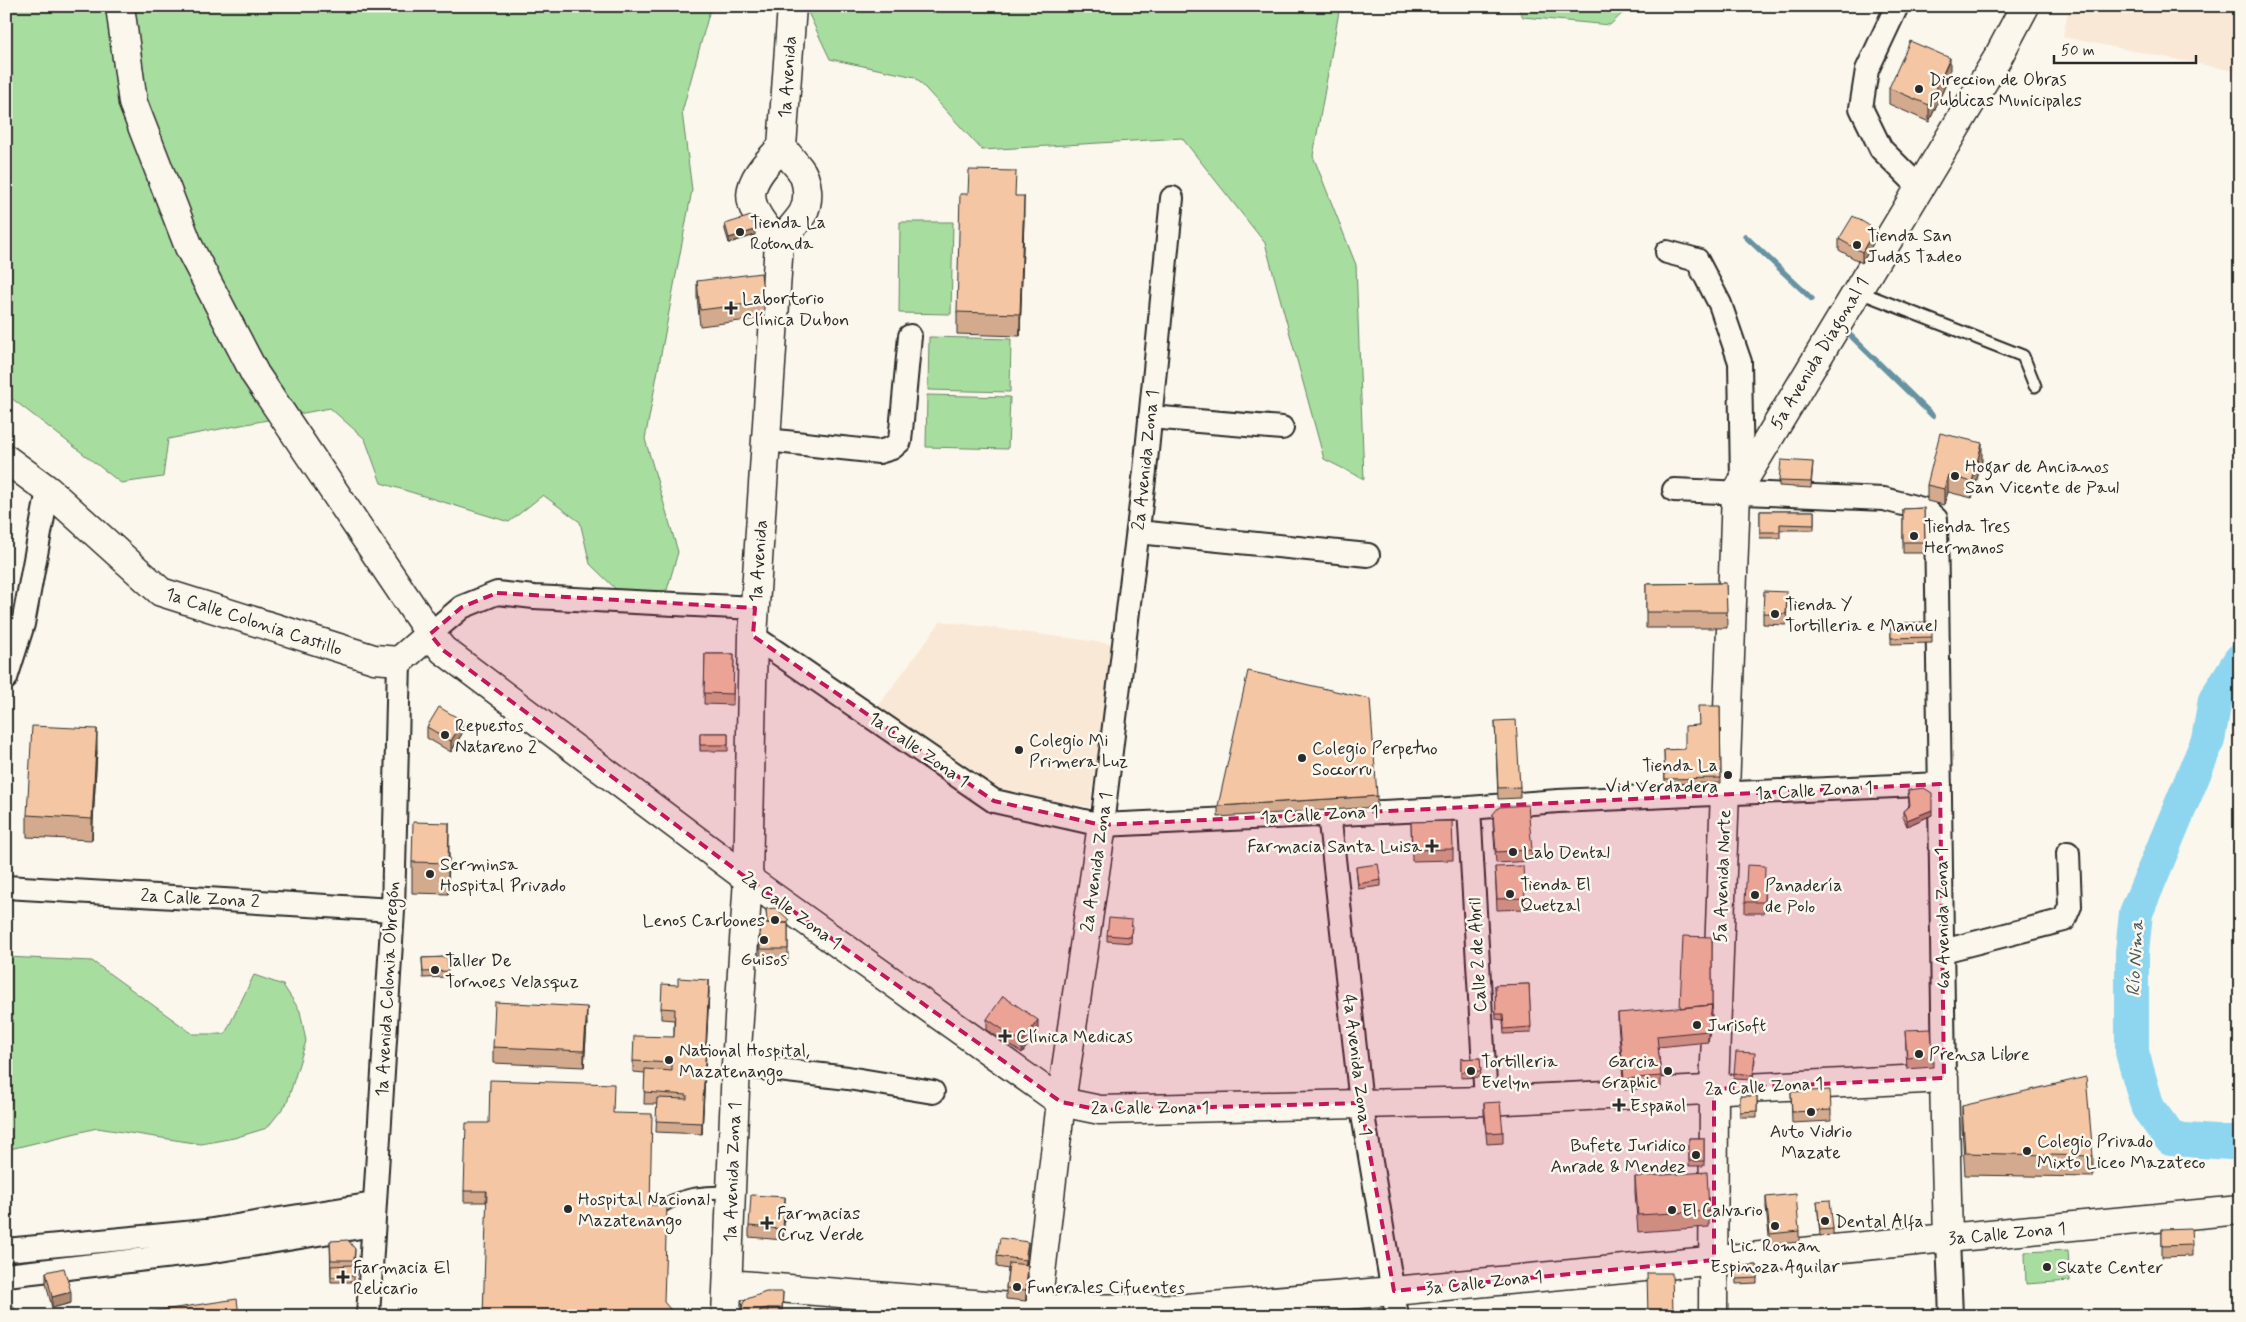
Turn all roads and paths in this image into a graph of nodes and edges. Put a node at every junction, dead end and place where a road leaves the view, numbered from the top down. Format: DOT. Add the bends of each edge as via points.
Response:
graph roads {
  1 [pos="120,6"];
  2 [pos="792,6"];
  3 [pos="1897,6"];
  4 [pos="2025,6"];
  5 [pos="782,147"];
  6 [pos="1917,190"];
  7 [pos="1172,198"];
  8 [pos="782,239"];
  9 [pos="1667,252"];
  10 [pos="1856,291"];
  11 [pos="910,336"];
  12 [pos="2035,386"];
  13 [pos="1150,418"];
  14 [pos="1282,428"];
  15 [pos="767,440"];
  16 [pos="6,459"];
  17 [pos="1739,487"];
  18 [pos="48,490"];
  19 [pos="1674,490"];
  20 [pos="1138,532"];
  21 [pos="1368,555"];
  22 [pos="755,608"];
  23 [pos="14,622"];
  24 [pos="753,636"];
  25 [pos="436,642"];
  26 [pos="399,661"];
  27 [pos="6,678"];
  28 [pos="1940,784"];
  29 [pos="1725,794"];
  30 [pos="1469,808"];
  31 [pos="1329,814"];
  32 [pos="1102,825"];
  33 [pos="2068,853"];
  34 [pos="748,879"];
  35 [pos="6,887"];
  36 [pos="393,910"];
  37 [pos="1943,951"];
  38 [pos="736,1065"];
  39 [pos="1944,1078"];
  40 [pos="1714,1089"];
  41 [pos="933,1092"];
  42 [pos="1486,1101"];
  43 [pos="1061,1102"];
  44 [pos="1361,1103"];
  45 [pos="732,1192"];
  46 [pos="2240,1210"];
  47 [pos="373,1215"];
  48 [pos="643,1223"];
  49 [pos="1948,1239"];
  50 [pos="207,1242"];
  51 [pos="91,1243"];
  52 [pos="6,1250"];
  53 [pos="1714,1260"];
  54 [pos="94,1266"];
  55 [pos="6,1275"];
  56 [pos="728,1284"];
  57 [pos="1395,1303"];
  58 [pos="1036,1312"];
  59 [pos="1187,1312"];
  60 [pos="368,1316"];
  61 [pos="726,1316"];
  62 [pos="1713,1316"];
  63 [pos="1951,1316"];
  1 -- 25 [label="main road, 2a Calle Zona 1" via="133,103 189,247 256,374"];
  2 -- 5 [label="main road, 1a Avenida"];
  3 -- 6 [label="street" via="1867,70 1861,108 1881,149 1912,180"];
  4 -- 6 [label="main road, 5a Avenida Diagonal 1" via="1997,59"];
  5 -- 8 [label="main road" via="800,169 807,202 803,213"];
  5 -- 8 [label="main road" via="760,170 751,190 751,202 767,230"];
  6 -- 10 [label="main road, 5a Avenida Diagonal 1"];
  7 -- 13 [label="street, 2a Avenida Zona 1"];
  8 -- 15 [label="main road, 1a Avenida"];
  9 -- 17 [label="street" via="1697,260 1720,304 1740,362"];
  10 -- 12 [label="lane" via="2023,356"];
  10 -- 17 [label="main road, 5a Avenida Diagonal 1"];
  11 -- 15 [label="street" via="900,441 892,448 879,452"];
  13 -- 14 [label="street"];
  13 -- 20 [label="street, 2a Avenida Zona 1"];
  15 -- 22 [label="main road, 1a Avenida"];
  16 -- 18 [label="main road, 1a Calle Colonia Castillo"];
  17 -- 19 [label="street"];
  17 -- 28 [label="street, 6a Avenida Zona 1" via="1884,499 1926,510 1936,519"];
  17 -- 29 [label="main road, 5a Avenida Norte"];
  18 -- 23 [label="street"];
  18 -- 26 [label="main road, 1a Calle Colonia Castillo" via="160,592 374,659"];
  20 -- 21 [label="street"];
  20 -- 32 [label="street, 2a Avenida Zona 1"];
  22 -- 24 [label="main road, 1a Avenida"];
  22 -- 25 [label="street" via="534,598 497,593 462,607"];
  23 -- 27 [label="street"];
  24 -- 32 [label="street, 1a Calle Zona 1" via="994,800"];
  24 -- 34 [label="main road, 1a Avenida"];
  25 -- 26 [label="main road"];
  25 -- 34 [label="main road, 2a Calle Zona 1"];
  26 -- 36 [label="street, 1a Avenida Colonia Obregón"];
  28 -- 29 [label="street, 1a Calle Zona 1"];
  28 -- 37 [label="street, 6a Avenida Zona 1"];
  29 -- 30 [label="street, 1a Calle Zona 1"];
  29 -- 40 [label="main road, 5a Avenida Norte"];
  30 -- 31 [label="street, 1a Calle Zona 1"];
  30 -- 42 [label="street, Calle 2 de Abril"];
  31 -- 32 [label="street, 1a Calle Zona 1"];
  31 -- 44 [label="street, 4a Avenida Zona 1"];
  32 -- 43 [label="main road, 2a Avenida Zona 1"];
  33 -- 37 [label="street" via="2070,906 2064,920"];
  34 -- 38 [label="main road, 1a Avenida Zona 1"];
  34 -- 43 [label="main road, 2a Calle Zona 1"];
  35 -- 36 [label="street, 2a Calle Zona 2"];
  36 -- 47 [label="street, 1a Avenida Colonia Obregón"];
  37 -- 39 [label="street, 6a Avenida Zona 1"];
  38 -- 41 [label="street"];
  38 -- 45 [label="main road, 1a Avenida Zona 1"];
  39 -- 40 [label="main road, 2a Calle Zona 1"];
  39 -- 49 [label="main road, 6a Avenida Zona 1"];
  40 -- 42 [label="main road, 2a Calle Zona 1"];
  40 -- 53 [label="main road, 5a Avenida Norte"];
  42 -- 44 [label="main road, 2a Calle Zona 1"];
  43 -- 44 [label="main road, 2a Calle Zona 1" via="1100,1110"];
  43 -- 58 [label="main road, 2a Avenida Zona 1"];
  44 -- 57 [label="street, 4a Avenida Zona 1"];
  45 -- 48 [label="lane" via="699,1192 684,1196 660,1207"];
  45 -- 56 [label="main road, 1a Avenida Zona 1"];
  46 -- 49 [label="main road, 3a Calle Zona 1"];
  47 -- 50 [label="street"];
  47 -- 60 [label="street, 1a Avenida Colonia Obregón"];
  49 -- 53 [label="main road, 3a Calle Zona 1"];
  49 -- 63 [label="street, 6a Avenida Zona 1"];
  50 -- 51 [label="street"];
  50 -- 54 [label="street"];
  51 -- 52 [label="street"];
  51 -- 54 [label="street"];
  53 -- 57 [label="main road, 3a Calle Zona 1"];
  53 -- 62 [label="main road, 5a Avenida Norte"];
  54 -- 55 [label="street"];
  56 -- 58 [label="main road, 3a Calle Zona 1"];
  56 -- 61 [label="main road, 1a Avenida Zona 1"];
  57 -- 59 [label="main road, 3a Calle Zona 1"];
  58 -- 59 [label="main road, 3a Calle Zona 1"];
}
